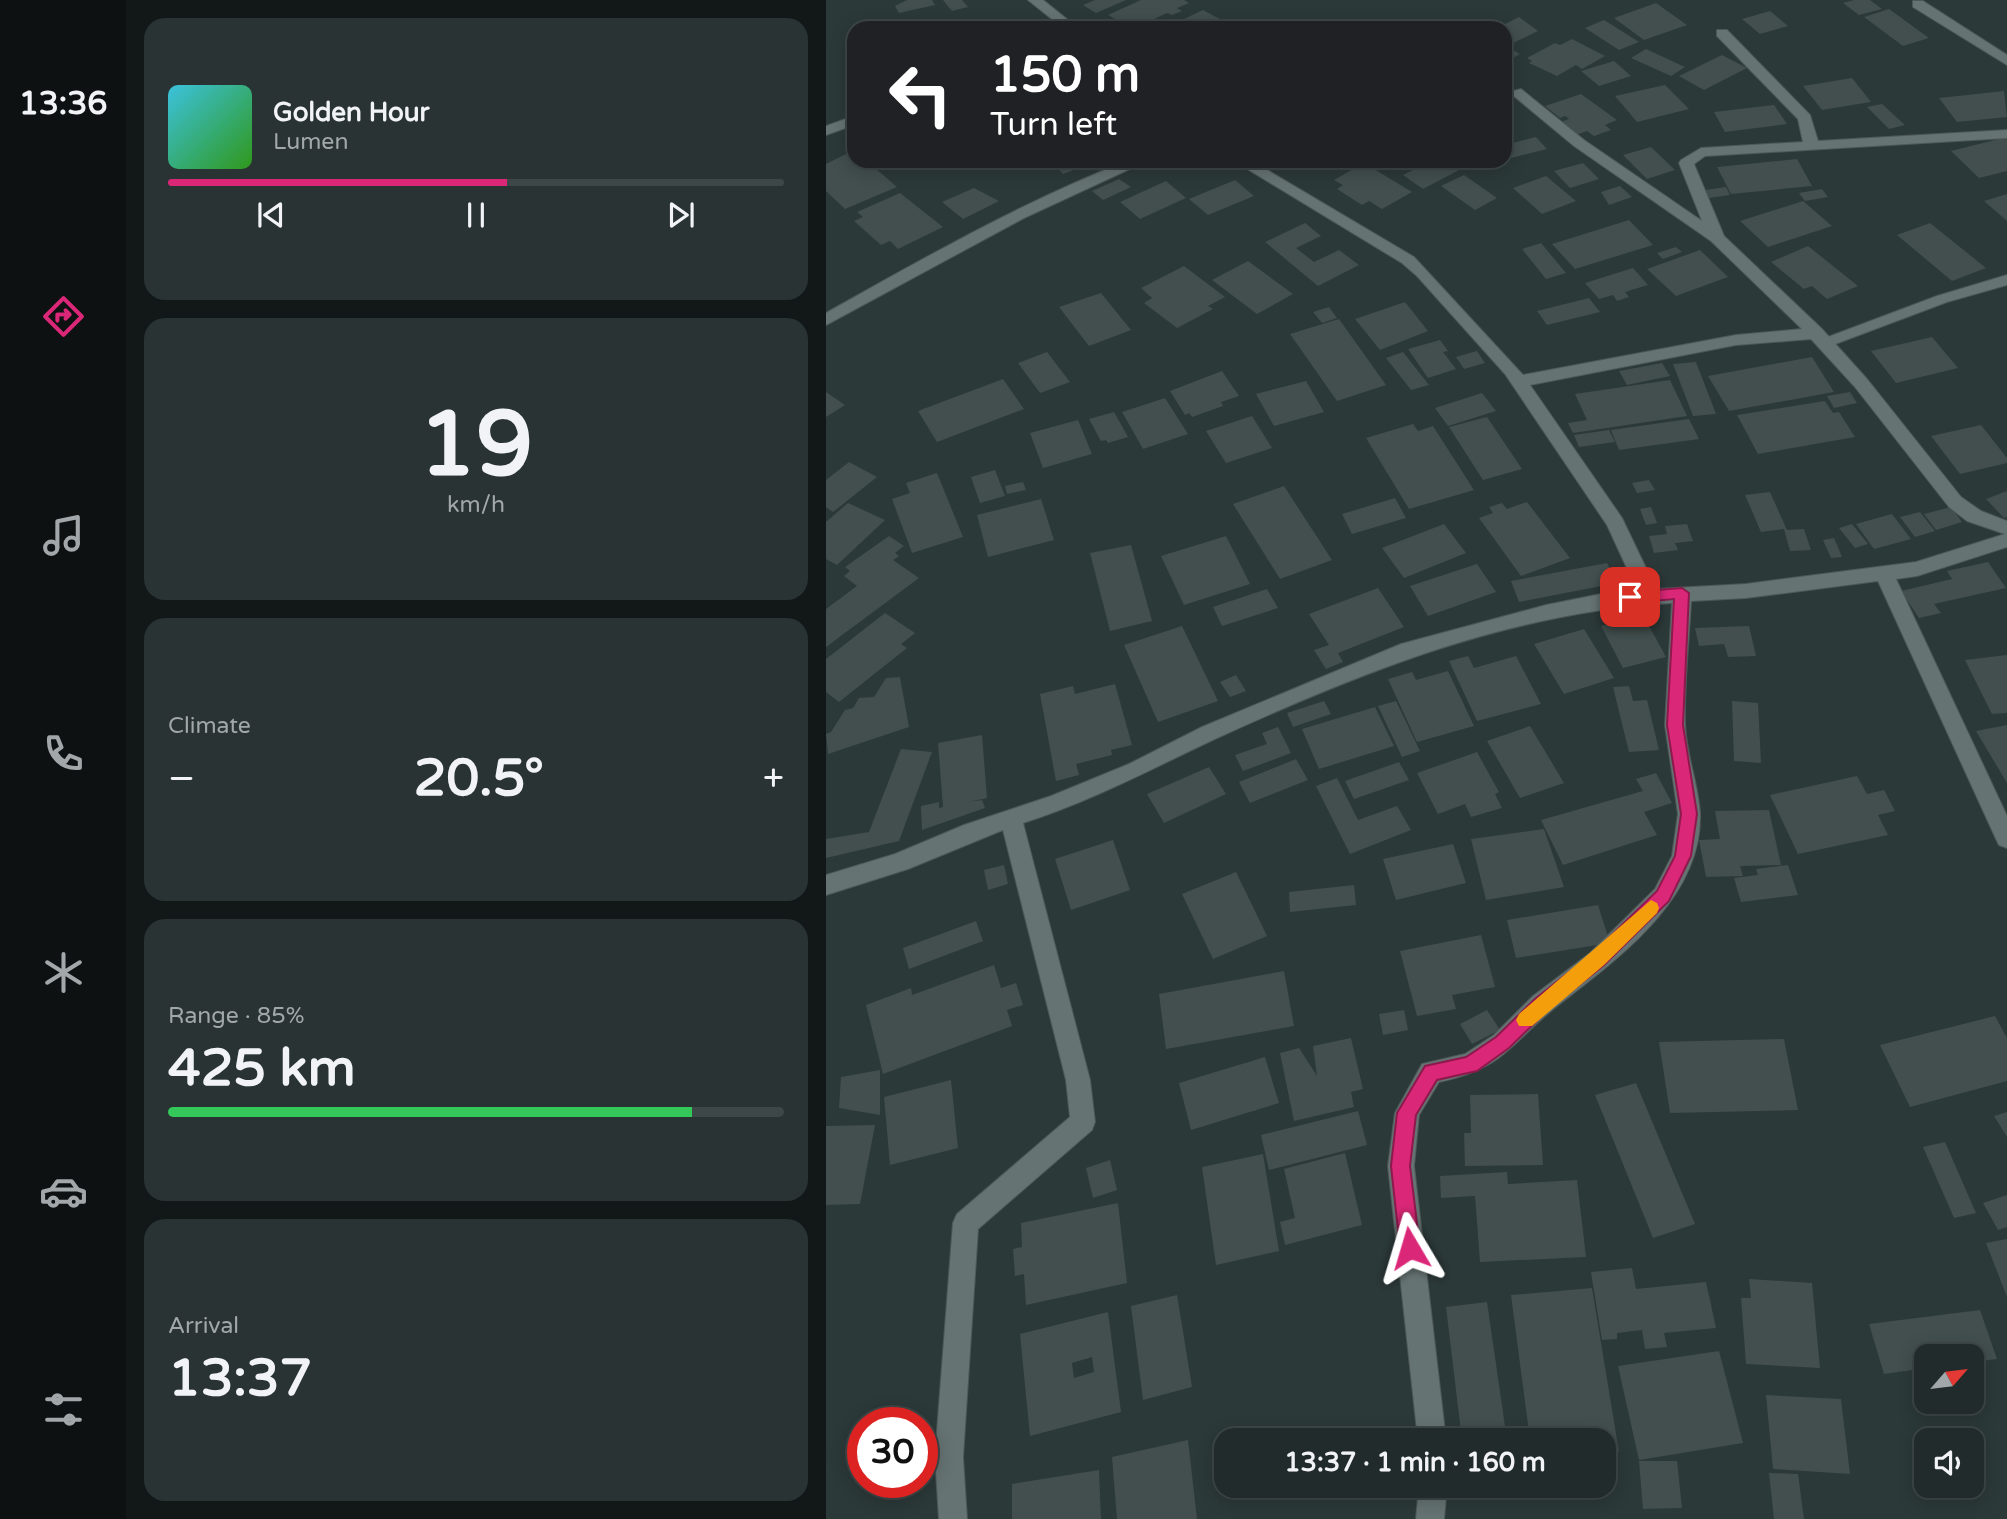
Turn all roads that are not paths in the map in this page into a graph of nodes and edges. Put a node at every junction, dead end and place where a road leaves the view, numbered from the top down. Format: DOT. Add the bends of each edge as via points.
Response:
graph roads {
  1 [pos="1035,0"];
  2 [pos="1918,4"];
  3 [pos="1061,21"];
  4 [pos="1722,33"];
  5 [pos="2007,61"];
  6 [pos="1516,92"];
  7 [pos="847,123"];
  8 [pos="826,131"];
  9 [pos="2007,134"];
  10 [pos="1811,144"];
  11 [pos="1121,168"];
  12 [pos="1253,168"];
  13 [pos="1717,238"];
  14 [pos="2007,280"];
  15 [pos="826,320"];
  16 [pos="1820,338"];
  17 [pos="1519,381"];
  18 [pos="2007,528"];
  19 [pos="2007,540"];
  20 [pos="1884,574"];
  21 [pos="1682,593"];
  22 [pos="1649,595"];
  23 [pos="1011,818"];
  24 [pos="2007,839"];
  25 [pos="826,885"];
  26 [pos="1431,1428"];
  27 [pos="1432,1498"];
  28 [pos="953,1519"];
  29 [pos="1430,1519"];
  1 -- 3 [label="street"];
  2 -- 5 [label="street"];
  4 -- 10 [label="street" via="1805,118"];
  6 -- 13 [label="street" via="1579,143"];
  7 -- 8 [label="street"];
  9 -- 10 [label="street"];
  10 -- 13 [label="street" via="1719,149 1692,156 1686,163 1689,173"];
  11 -- 15 [label="street" via="1036,206"];
  12 -- 17 [label="street" via="1408,260"];
  13 -- 16 [label="street"];
  14 -- 16 [label="lane"];
  16 -- 17 [label="street" via="1736,340"];
  16 -- 18 [label="street" via="1955,502 1974,516"];
  17 -- 22 [label="street" via="1615,523"];
  19 -- 20 [label="street" via="1917,569"];
  20 -- 21 [label="street" via="1745,591"];
  20 -- 24 [label="street"];
  21 -- 22 [label="street"];
  21 -- 26 [label="street" via="1675,725 1689,814 1683,856 1663,896 1598,960 1541,1004 1502,1042 1470,1065 1431,1072 1406,1113 1401,1166"];
  22 -- 23 [label="street" via="1546,612 1408,649 1209,733 1136,770"];
  23 -- 25 [label="street" via="900,862"];
  23 -- 28 [label="street" via="1078,1080 1083,1122 966,1223 949,1457"];
  27 -- 29 [label="street"];
}
